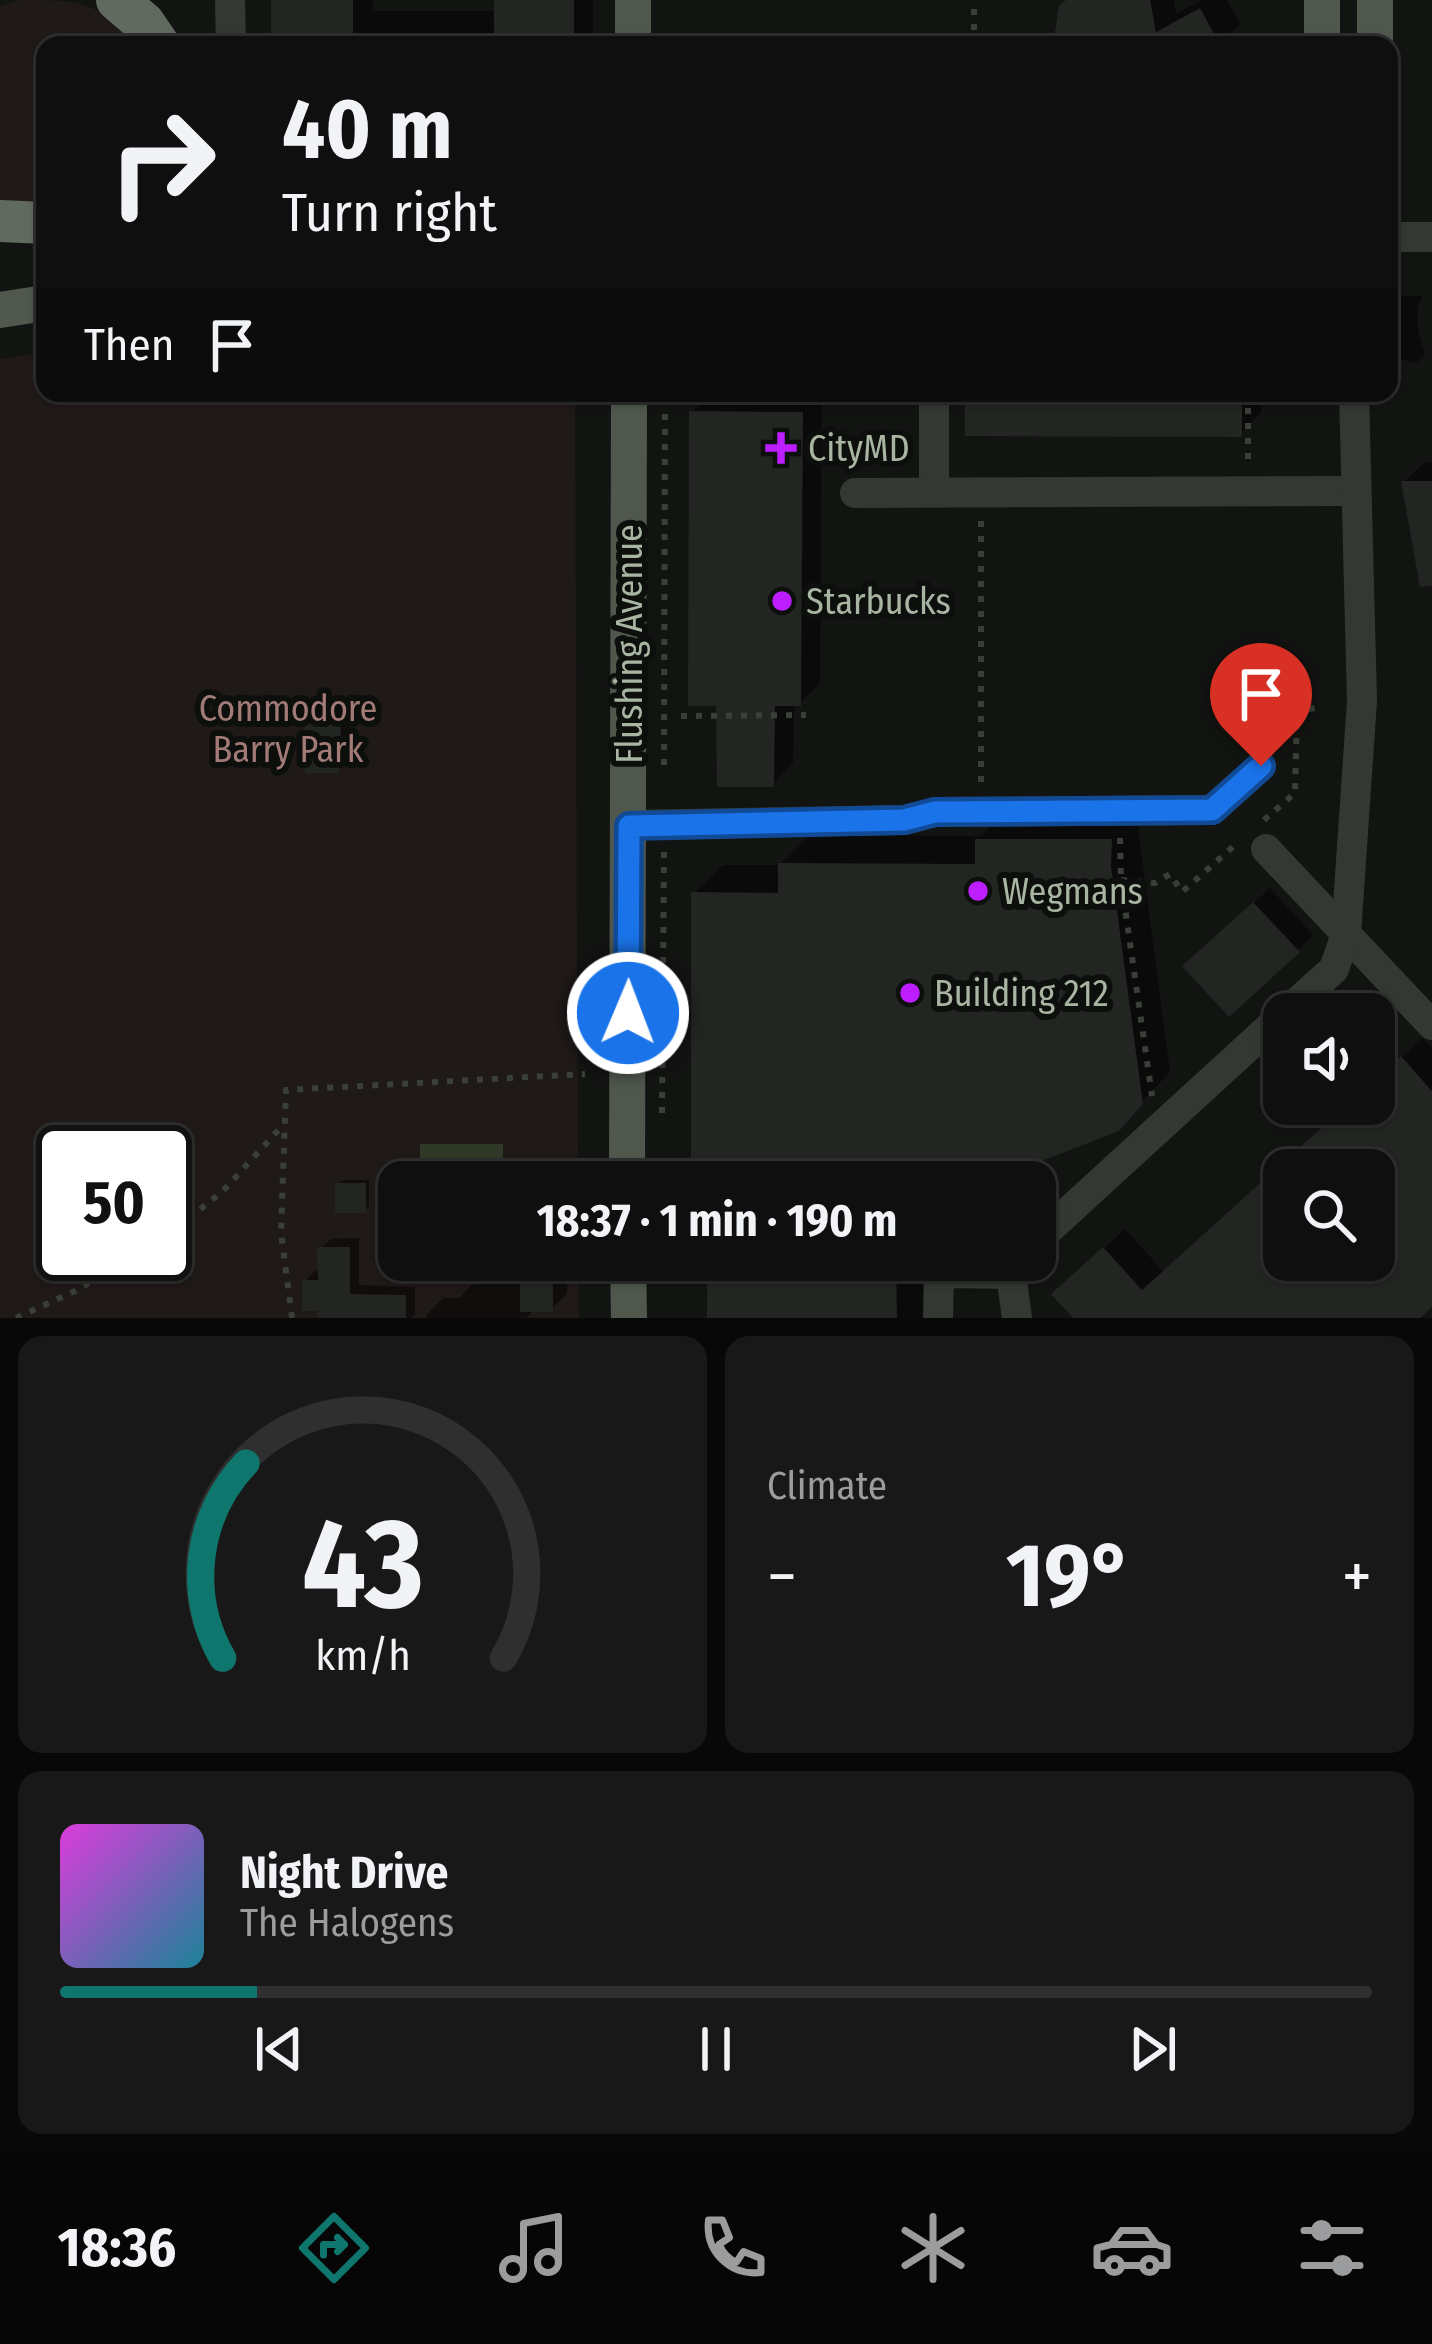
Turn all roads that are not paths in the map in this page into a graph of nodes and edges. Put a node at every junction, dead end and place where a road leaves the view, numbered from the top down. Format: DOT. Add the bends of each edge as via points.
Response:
graph roads {
  1 [pos="117,0"];
  2 [pos="230,0"];
  3 [pos="634,0"];
  4 [pos="1322,0"];
  5 [pos="1376,0"];
  6 [pos="153,36"];
  7 [pos="231,36"];
  8 [pos="633,36"];
  9 [pos="1322,36"];
  10 [pos="1376,36"];
  11 [pos="0,221"];
  12 [pos="36,223"];
  13 [pos="1398,237"];
  14 [pos="1432,237"];
  15 [pos="36,305"];
  16 [pos="0,310"];
  17 [pos="629,402"];
  18 [pos="923,402"];
  19 [pos="1354,402"];
  20 [pos="1355,491"];
  21 [pos="934,492"];
  22 [pos="855,494"];
  23 [pos="1261,766"];
  24 [pos="629,826"];
  25 [pos="1266,849"];
  26 [pos="1346,934"];
  27 [pos="1307,993"];
  28 [pos="1432,1024"];
  29 [pos="1263,1033"];
  30 [pos="627,1161"];
  31 [pos="1056,1223"];
  32 [pos="628,1281"];
  33 [pos="939,1281"];
  34 [pos="1015,1281"];
  35 [pos="629,1318"];
  36 [pos="938,1318"];
  37 [pos="1017,1318"];
  1 -- 6 [label="highway"];
  2 -- 7 [label="street"];
  3 -- 8 [label="main road"];
  4 -- 9 [label="main road"];
  5 -- 10 [label="main road"];
  11 -- 12 [label="highway"];
  13 -- 14 [label="street"];
  15 -- 16 [label="main road"];
  17 -- 24 [label="main road, Flushing Avenue"];
  18 -- 21 [label="street"];
  19 -- 20 [label="street"];
  20 -- 21 [label="street"];
  20 -- 26 [label="street" via="1362,701"];
  21 -- 22 [label="street"];
  23 -- 24 [label="street" via="1212,810"];
  24 -- 30 [label="main road, Flushing Avenue"];
  25 -- 26 [label="street"];
  26 -- 27 [label="street" via="1334,969"];
  26 -- 28 [label="street"];
  29 -- 31 [label="street"];
  32 -- 35 [label="main road"];
  33 -- 36 [label="street"];
  34 -- 37 [label="street"];
}
